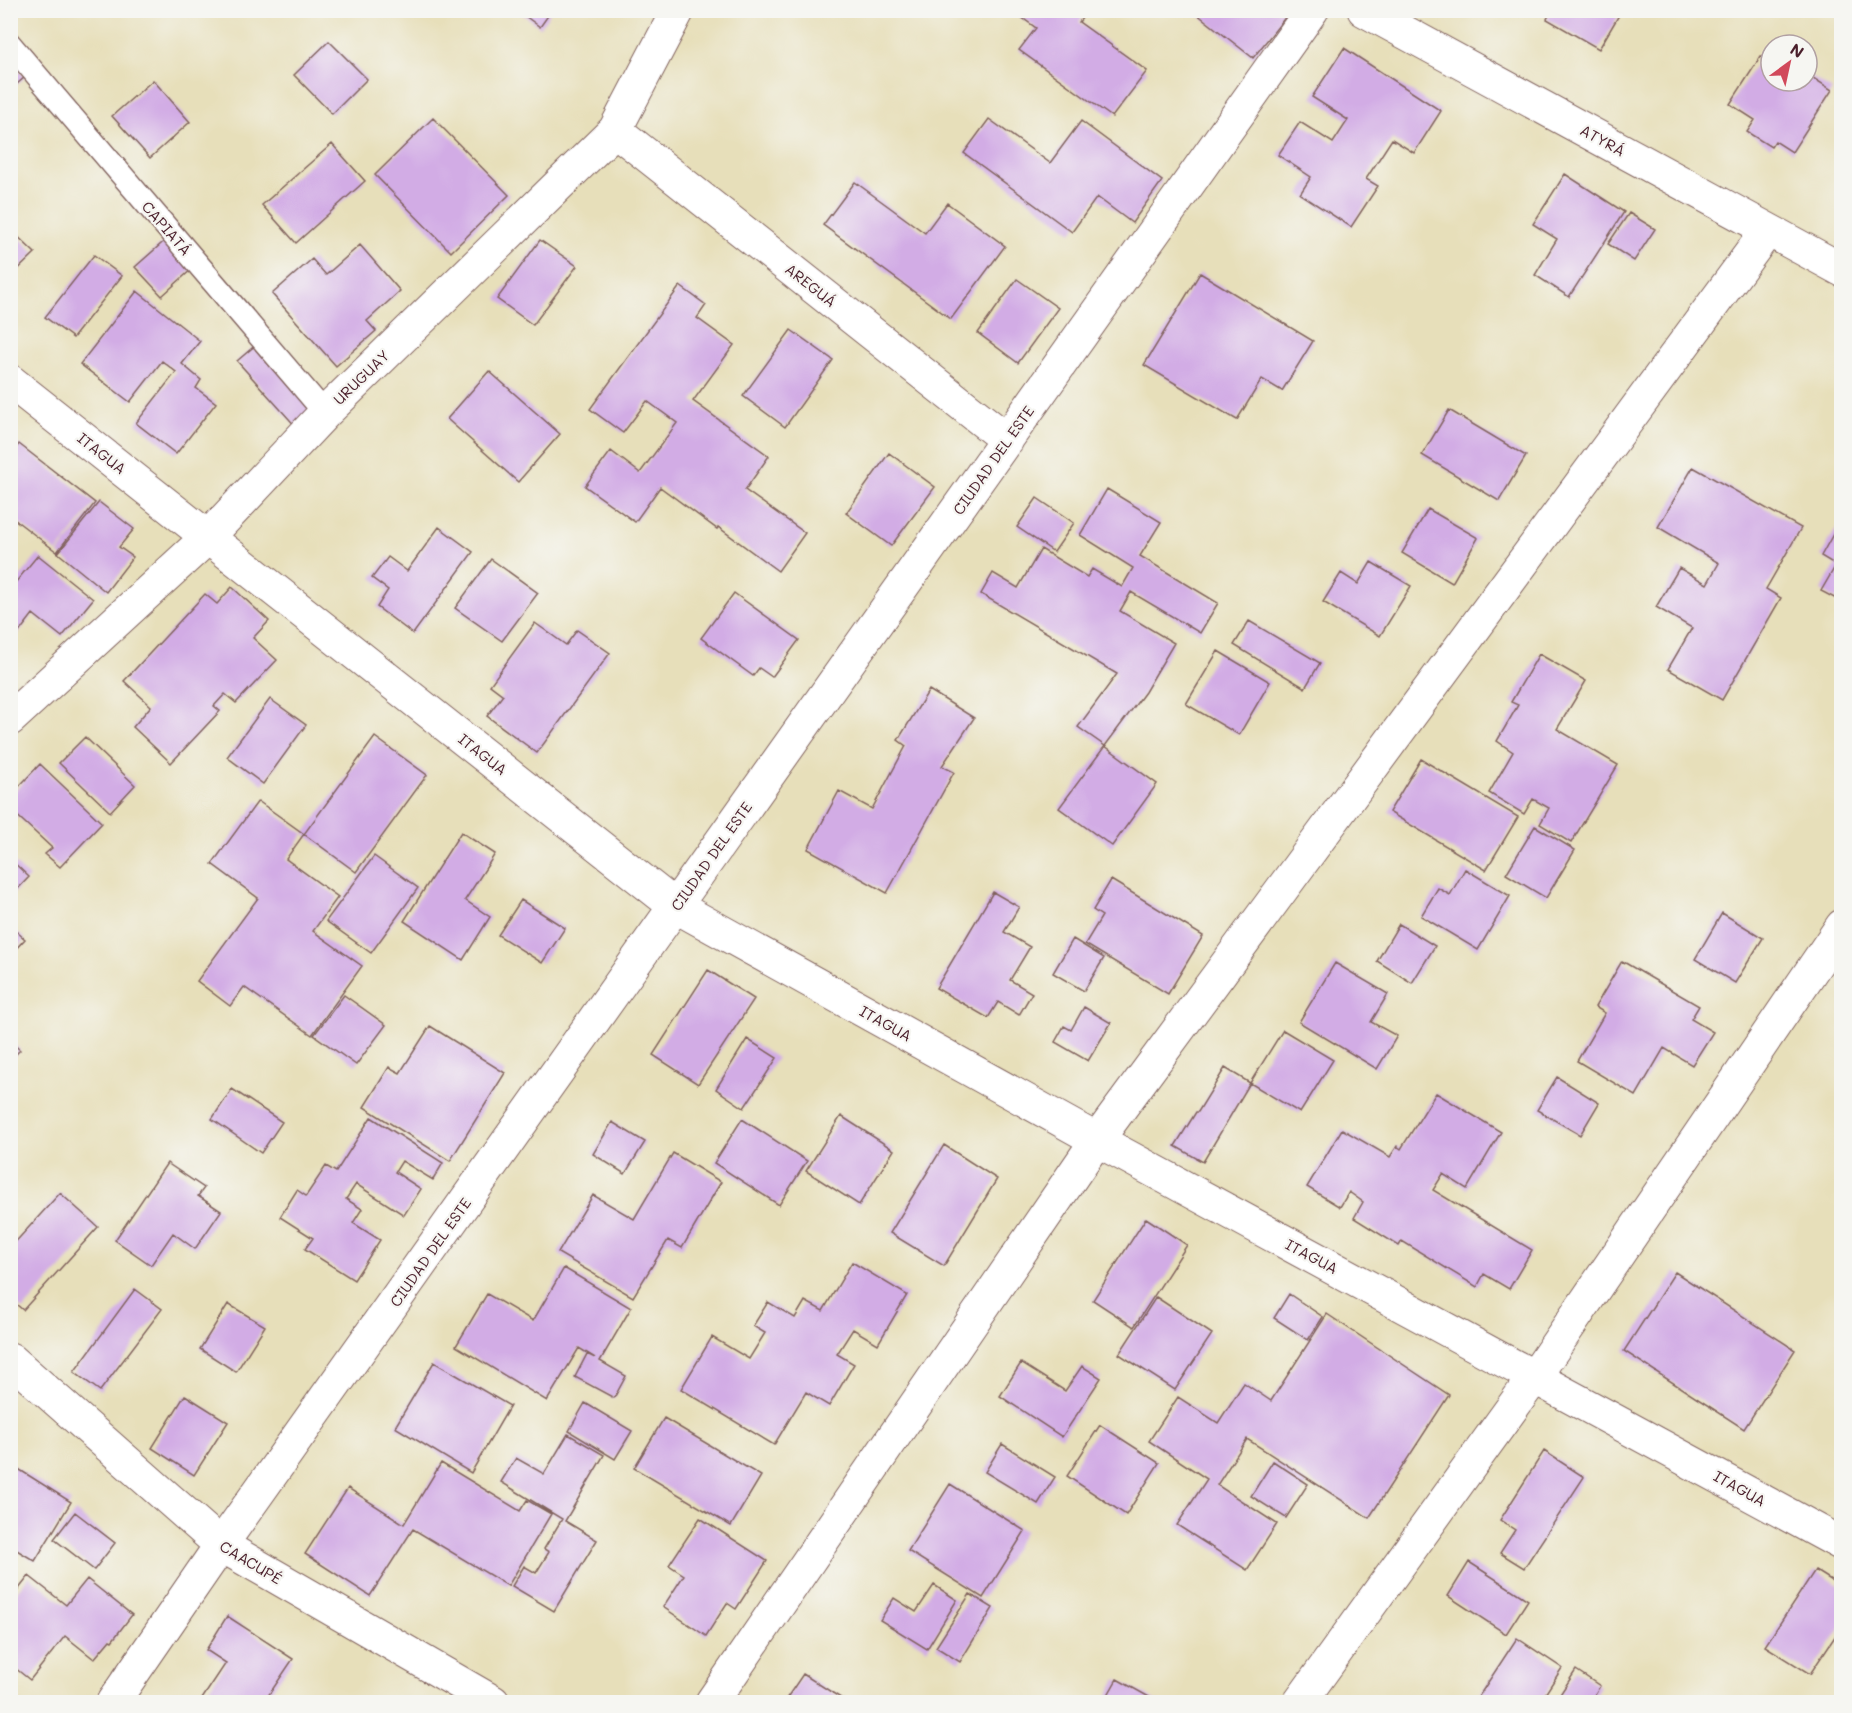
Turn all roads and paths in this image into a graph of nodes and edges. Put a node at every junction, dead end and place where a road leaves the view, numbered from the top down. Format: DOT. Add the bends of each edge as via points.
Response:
graph roads {
  1 [pos="678,10"];
  2 [pos="1312,10"];
  3 [pos="1364,10"];
  4 [pos="10,44"];
  5 [pos="615,130"];
  6 [pos="1768,230"];
  7 [pos="1842,270"];
  8 [pos="10,381"];
  9 [pos="325,412"];
  10 [pos="1007,440"];
  11 [pos="208,537"];
  12 [pos="10,719"];
  13 [pos="675,906"];
  14 [pos="1842,926"];
  15 [pos="1097,1140"];
  16 [pos="10,1359"];
  17 [pos="1534,1376"];
  18 [pos="1842,1544"];
  19 [pos="221,1545"];
  20 [pos="113,1702"];
  21 [pos="493,1702"];
  22 [pos="712,1702"];
  23 [pos="1300,1702"];
  1 -- 5 [label="street, URUGUAY"];
  2 -- 10 [label="street, CIUDAD DEL ESTE"];
  3 -- 6 [label="street, ATYRÁ"];
  4 -- 9 [label="lane, CAPIATÁ"];
  5 -- 9 [label="street, URUGUAY"];
  5 -- 10 [label="street, AREGUÁ"];
  6 -- 7 [label="street, ATYRÁ"];
  6 -- 15 [label="street"];
  8 -- 11 [label="street, ITAGUA"];
  9 -- 11 [label="street, URUGUAY"];
  10 -- 13 [label="street, CIUDAD DEL ESTE"];
  11 -- 12 [label="street, URUGUAY"];
  11 -- 13 [label="street, ITAGUA"];
  13 -- 15 [label="street, ITAGUA"];
  13 -- 19 [label="street, CIUDAD DEL ESTE"];
  14 -- 17 [label="street"];
  15 -- 17 [label="street, ITAGUA"];
  15 -- 22 [label="street"];
  16 -- 19 [label="street, CAACUPÉ"];
  17 -- 18 [label="street, ITAGUA"];
  17 -- 23 [label="street"];
  19 -- 20 [label="street, CIUDAD DEL ESTE"];
  19 -- 21 [label="street, CAACUPÉ"];
}
